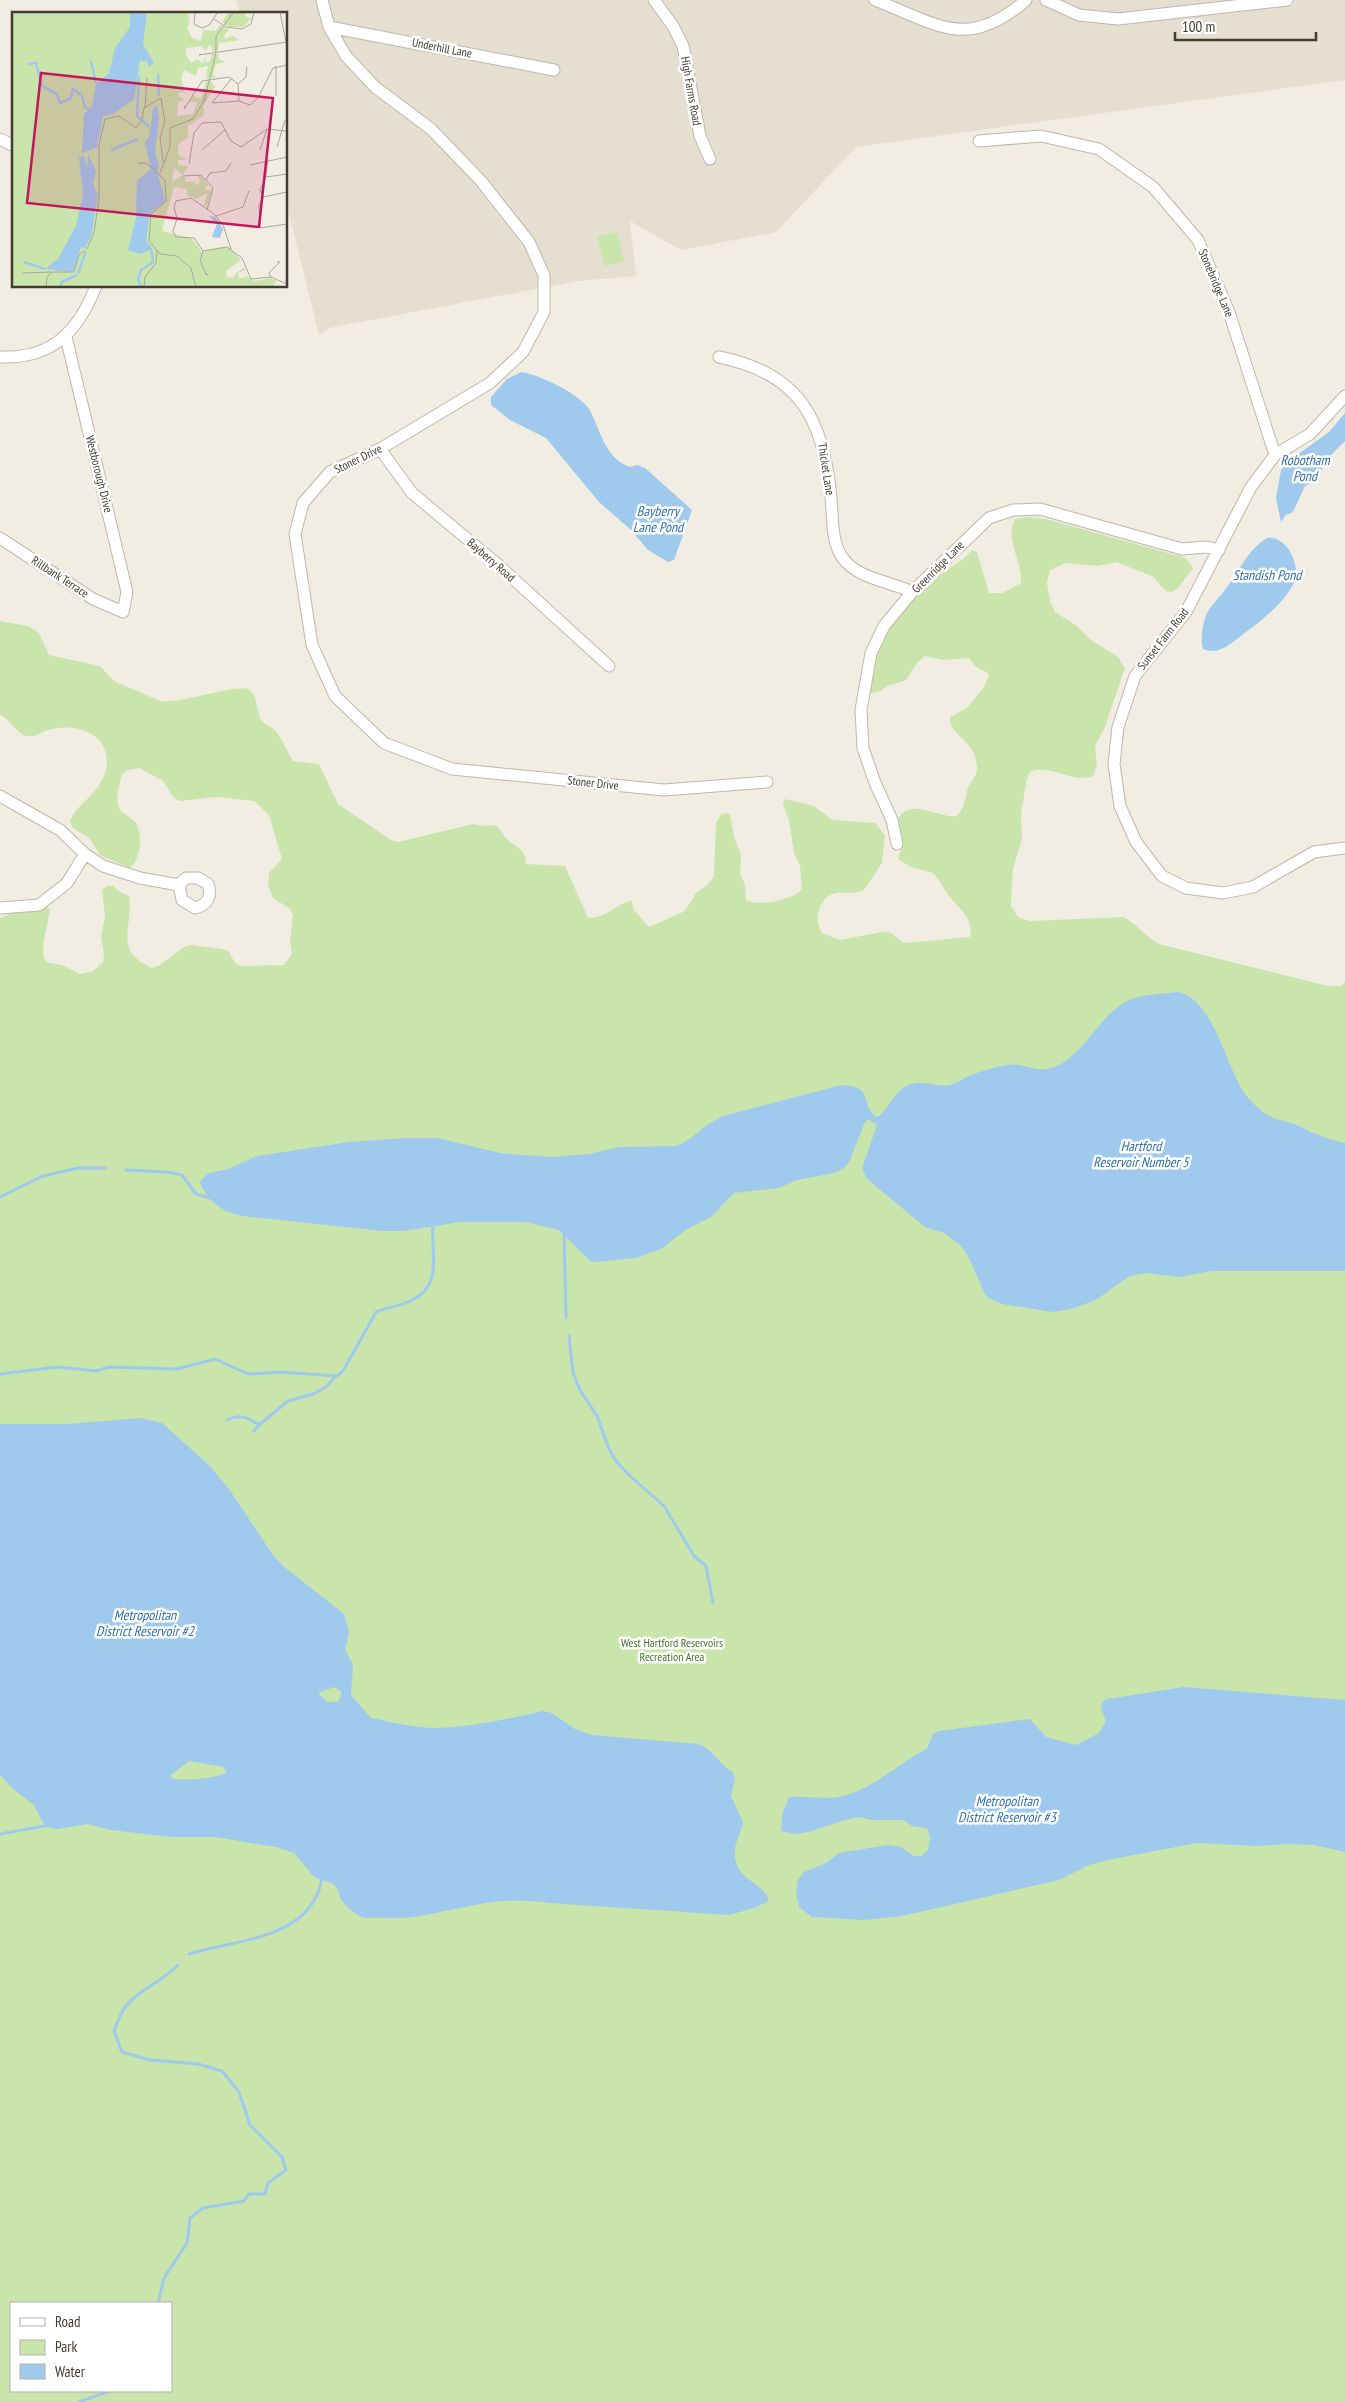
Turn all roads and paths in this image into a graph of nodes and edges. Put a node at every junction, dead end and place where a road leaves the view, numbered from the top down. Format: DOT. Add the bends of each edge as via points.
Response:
graph roads {
  1 [pos="322,0"];
  2 [pos="654,0"];
  3 [pos="875,0"];
  4 [pos="1026,0"];
  5 [pos="1046,0"];
  6 [pos="1287,0"];
  7 [pos="329,26"];
  8 [pos="554,70"];
  9 [pos="0,139"];
  10 [pos="979,141"];
  11 [pos="12,145"];
  12 [pos="710,159"];
  13 [pos="95,288"];
  14 [pos="66,337"];
  15 [pos="0,357"];
  16 [pos="719,357"];
  17 [pos="1345,396"];
  18 [pos="380,448"];
  19 [pos="1275,456"];
  20 [pos="0,538"];
  21 [pos="1218,550"];
  22 [pos="912,592"];
  23 [pos="123,612"];
  24 [pos="609,666"];
  25 [pos="767,782"];
  26 [pos="0,796"];
  27 [pos="897,844"];
  28 [pos="1345,848"];
  29 [pos="85,854"];
  30 [pos="179,884"];
  31 [pos="0,908"];
  1 -- 7 [label="street, Stoner Drive"];
  2 -- 12 [label="street, High Farms Road" via="683,46 700,136"];
  3 -- 4 [label="street" via="940,26 962,31 994,24"];
  5 -- 6 [label="street" via="1079,15 1103,20"];
  7 -- 8 [label="street, Underhill Lane"];
  7 -- 18 [label="street, Stoner Drive" via="346,56 375,87 431,129 481,181 529,242 544,275 544,312 523,352 490,384"];
  9 -- 11 [label="street"];
  10 -- 19 [label="street, Stonebridge Lane" via="1040,136 1099,149 1152,187 1198,240 1229,312"];
  13 -- 14 [label="street"];
  14 -- 15 [label="street" via="39,352"];
  14 -- 23 [label="street, Westborough Drive" via="127,592"];
  16 -- 22 [label="street, Thicket Lane" via="745,362 771,374 798,397 810,414 824,448 834,533 842,556 857,571"];
  17 -- 19 [label="street, Sunset Farm Road" via="1310,434"];
  18 -- 24 [label="street, Bayberry Road" via="412,493 496,563"];
  18 -- 25 [label="street, Stoner Drive" via="330,472 303,503 294,534 312,645 335,696 384,743 452,769 664,790"];
  19 -- 21 [label="street, Sunset Farm Road" via="1251,487"];
  20 -- 23 [label="street, Rillbank Terrace" via="93,598"];
  21 -- 22 [label="street, Greenridge Lane" via="1206,547 1182,549 1040,509 1013,510 989,518"];
  21 -- 28 [label="street, Sunset Farm Road" via="1186,612 1135,676 1118,727 1114,764 1120,806 1136,842 1162,876 1186,888 1223,893 1253,887 1314,852"];
  22 -- 27 [label="street, Greenridge Lane" via="884,626 871,653 861,710 863,748 892,820"];
  26 -- 29 [label="street" via="60,830"];
  29 -- 30 [label="street" via="102,866 119,872"];
  29 -- 31 [label="street" via="67,883 39,905"];
}
